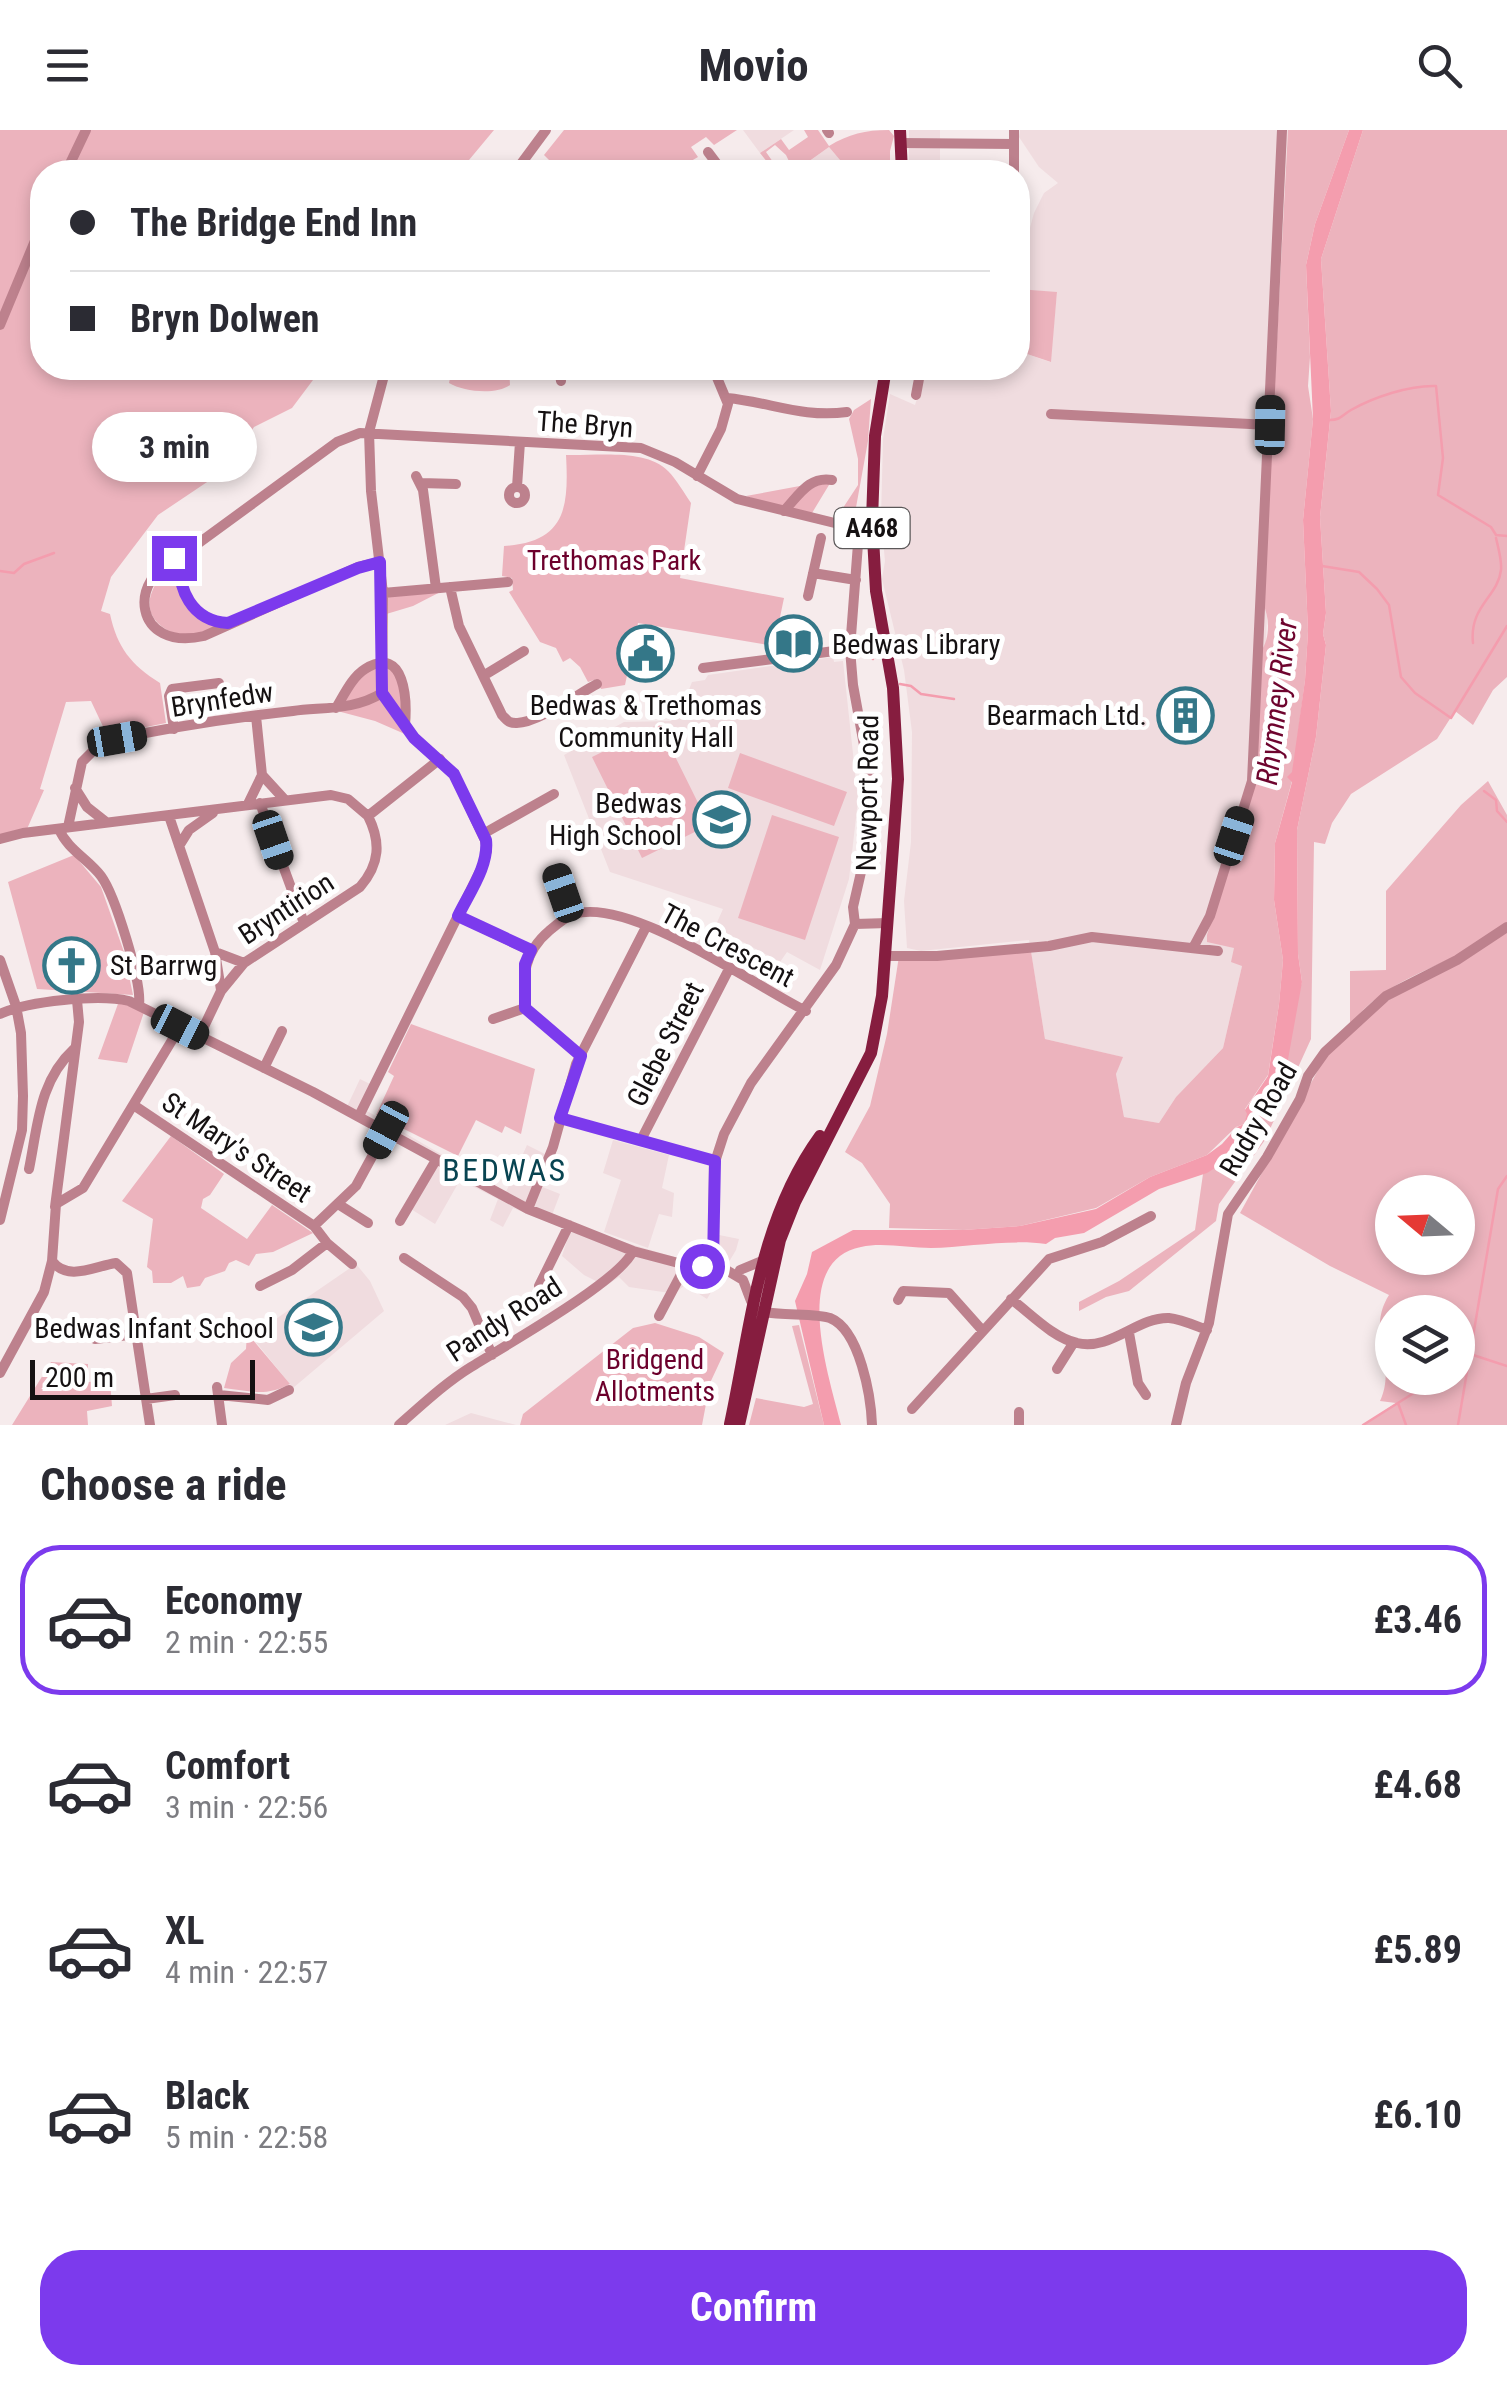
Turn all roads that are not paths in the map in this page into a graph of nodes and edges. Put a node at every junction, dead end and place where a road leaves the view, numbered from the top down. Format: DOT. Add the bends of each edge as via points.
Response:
graph roads {
  1 [pos="86,130"];
  2 [pos="546,130"];
  3 [pos="1014,130"];
  4 [pos="1282,130"];
  5 [pos="900,136"];
  6 [pos="1014,144"];
  7 [pos="708,152"];
  8 [pos="72,160"];
  9 [pos="524,160"];
  10 [pos="714,160"];
  11 [pos="1014,160"];
  12 [pos="30,253"];
  13 [pos="0,325"];
  14 [pos="383,380"];
  15 [pos="719,380"];
  16 [pos="884,380"];
  17 [pos="919,380"];
  18 [pos="916,395"];
  19 [pos="727,398"];
  20 [pos="848,412"];
  21 [pos="1051,414"];
  22 [pos="1270,425"];
  23 [pos="369,432"];
  24 [pos="520,442"];
  25 [pos="697,476"];
  26 [pos="832,480"];
  27 [pos="456,484"];
  28 [pos="517,487"];
  29 [pos="784,511"];
  30 [pos="842,524"];
  31 [pos="821,538"];
  32 [pos="181,556"];
  33 [pos="380,562"];
  34 [pos="814,573"];
  35 [pos="856,580"];
  36 [pos="508,582"];
  37 [pos="450,587"];
  38 [pos="436,588"];
  39 [pos="383,593"];
  40 [pos="808,596"];
  41 [pos="228,623"];
  42 [pos="850,649"];
  43 [pos="524,652"];
  44 [pos="380,665"];
  45 [pos="703,668"];
  46 [pos="483,676"];
  47 [pos="597,684"];
  48 [pos="216,685"];
  49 [pos="382,693"];
  50 [pos="336,708"];
  51 [pos="256,716"];
  52 [pos="405,726"];
  53 [pos="174,730"];
  54 [pos="440,759"];
  55 [pos="262,775"];
  56 [pos="75,788"];
  57 [pos="554,794"];
  58 [pos="284,799"];
  59 [pos="254,804"];
  60 [pos="220,809"];
  61 [pos="168,816"];
  62 [pos="368,816"];
  63 [pos="107,823"];
  64 [pos="63,828"];
  65 [pos="483,834"];
  66 [pos="3,838"];
  67 [pos="179,847"];
  68 [pos="556,872"];
  69 [pos="571,914"];
  70 [pos="458,916"];
  71 [pos="304,923"];
  72 [pos="888,923"];
  73 [pos="855,924"];
  74 [pos="646,926"];
  75 [pos="1507,927"];
  76 [pos="1193,948"];
  77 [pos="531,950"];
  78 [pos="1218,951"];
  79 [pos="214,952"];
  80 [pos="886,956"];
  81 [pos="0,960"];
  82 [pos="244,963"];
  83 [pos="729,968"];
  84 [pos="221,992"];
  85 [pos="78,1000"];
  86 [pos="139,1005"];
  87 [pos="22,1006"];
  88 [pos="525,1008"];
  89 [pos="806,1011"];
  90 [pos="0,1014"];
  91 [pos="493,1019"];
  92 [pos="180,1027"];
  93 [pos="282,1030"];
  94 [pos="199,1036"];
  95 [pos="74,1050"];
  96 [pos="581,1056"];
  97 [pos="264,1068"];
  98 [pos="134,1106"];
  99 [pos="358,1116"];
  100 [pos="560,1118"];
  101 [pos="386,1130"];
  102 [pos="641,1140"];
  103 [pos="436,1160"];
  104 [pos="715,1161"];
  105 [pos="29,1169"];
  106 [pos="338,1204"];
  107 [pos="55,1206"];
  108 [pos="528,1209"];
  109 [pos="1150,1216"];
  110 [pos="0,1220"];
  111 [pos="400,1221"];
  112 [pos="368,1223"];
  113 [pos="314,1226"];
  114 [pos="569,1226"];
  115 [pos="547,1241"];
  116 [pos="327,1243"];
  117 [pos="560,1248"];
  118 [pos="633,1251"];
  119 [pos="52,1261"];
  120 [pos="713,1262"];
  121 [pos="352,1264"];
  122 [pos="686,1264"];
  123 [pos="408,1265"];
  124 [pos="737,1273"];
  125 [pos="765,1275"];
  126 [pos="260,1286"];
  127 [pos="540,1286"];
  128 [pos="899,1291"];
  129 [pos="1011,1299"];
  130 [pos="757,1313"];
  131 [pos="659,1316"];
  132 [pos="982,1330"];
  133 [pos="1207,1330"];
  134 [pos="1129,1333"];
  135 [pos="137,1334"];
  136 [pos="94,1339"];
  137 [pos="1074,1342"];
  138 [pos="492,1355"];
  139 [pos="1058,1362"];
  140 [pos="0,1373"];
  141 [pos="288,1390"];
  142 [pos="175,1395"];
  143 [pos="1146,1395"];
  144 [pos="146,1399"];
  145 [pos="912,1409"];
  146 [pos="1019,1412"];
  147 [pos="150,1425"];
  148 [pos="222,1425"];
  149 [pos="398,1425"];
  150 [pos="730,1425"];
  151 [pos="738,1425"];
  152 [pos="872,1425"];
  153 [pos="1020,1425"];
  154 [pos="1176,1425"];
  1 -- 8 [label="street"];
  2 -- 9 [label="street"];
  3 -- 6 [label="street"];
  4 -- 22 [label="street"];
  5 -- 6 [label="street"];
  6 -- 11 [label="street"];
  7 -- 10 [label="street"];
  12 -- 13 [label="street"];
  14 -- 23 [label="street"];
  15 -- 19 [label="street"];
  16 -- 72 [label="main road, Newport Road / A468" via="872,520 898,780"];
  17 -- 18 [label="street"];
  19 -- 20 [label="street" via="800,414"];
  19 -- 25 [label="street" via="721,429"];
  21 -- 22 [label="street"];
  22 -- 76 [label="street" via="1252,782 1210,916"];
  23 -- 24 [label="street, The Bryn"];
  23 -- 32 [label="street" via="336,442"];
  23 -- 33 [label="street"];
  24 -- 25 [label="street, The Bryn" via="641,448"];
  24 -- 28 [label="street"];
  25 -- 29 [label="street, The Bryn" via="737,499"];
  26 -- 29 [label="street" via="809,484"];
  27 -- 38 [label="street" via="418,480"];
  29 -- 30 [label="street, The Bryn"];
  30 -- 35 [label="street, Newport Road" via="857,536"];
  31 -- 34 [label="street"];
  32 -- 41 [label="street" via="191,606"];
  32 -- 41 [label="street" via="152,580 145,596 148,622 158,633 184,640"];
  33 -- 39 [label="street"];
  33 -- 41 [label="street"];
  34 -- 35 [label="street"];
  34 -- 40 [label="street"];
  35 -- 42 [label="street, Newport Road"];
  36 -- 37 [label="street"];
  37 -- 38 [label="street"];
  37 -- 46 [label="street" via="459,626"];
  38 -- 39 [label="street"];
  39 -- 44 [label="street"];
  42 -- 45 [label="street"];
  42 -- 73 [label="street, Newport Road" via="872,789"];
  43 -- 46 [label="street"];
  44 -- 49 [label="street"];
  44 -- 50 [label="street" via="362,671"];
  44 -- 52 [label="street" via="396,670 405,684"];
  46 -- 47 [label="street" via="502,715 518,723"];
  48 -- 53 [label="street" via="172,689"];
  49 -- 50 [label="street, Brynfedw"];
  49 -- 52 [label="street"];
  50 -- 51 [label="street, Brynfedw"];
  51 -- 53 [label="street, Brynfedw"];
  51 -- 55 [label="street"];
  52 -- 54 [label="street"];
  53 -- 56 [label="street, Brynfedw" via="102,742 82,762"];
  54 -- 62 [label="street"];
  54 -- 65 [label="street"];
  55 -- 58 [label="street"];
  55 -- 59 [label="street"];
  56 -- 63 [label="street"];
  56 -- 64 [label="street, Brynfedw"];
  57 -- 65 [label="street"];
  58 -- 59 [label="street"];
  58 -- 62 [label="street" via="331,794"];
  59 -- 60 [label="street"];
  59 -- 71 [label="street"];
  60 -- 61 [label="street"];
  60 -- 67 [label="street" via="189,830"];
  61 -- 63 [label="street"];
  61 -- 67 [label="street"];
  62 -- 71 [label="street, Bryntirion" via="379,847 369,877"];
  63 -- 64 [label="street"];
  64 -- 66 [label="street"];
  64 -- 86 [label="street" via="64,838 102,878 139,982"];
  65 -- 70 [label="street" via="482,867"];
  67 -- 79 [label="street"];
  68 -- 69 [label="street"];
  69 -- 74 [label="street, The Crescent" via="598,912"];
  69 -- 77 [label="street"];
  70 -- 77 [label="street"];
  70 -- 99 [label="street"];
  71 -- 82 [label="street, Bryntirion"];
  72 -- 73 [label="street"];
  72 -- 80 [label="main road, Newport Road / A468"];
  73 -- 89 [label="street, Newport Road"];
  74 -- 83 [label="street, The Crescent"];
  74 -- 96 [label="street"];
  75 -- 133 [label="street, Rudry Road" via="1386,996 1325,1052 1228,1214"];
  76 -- 78 [label="street"];
  76 -- 80 [label="street" via="1092,937 1049,946"];
  77 -- 88 [label="street"];
  79 -- 82 [label="street"];
  79 -- 84 [label="street"];
  80 -- 125 [label="main road, Newport Road / A468" via="874,1044"];
  81 -- 87 [label="street"];
  82 -- 84 [label="street, Bryntirion"];
  83 -- 89 [label="street, The Crescent"];
  83 -- 102 [label="street, Glebe Street"];
  84 -- 94 [label="street, Bryntirion"];
  85 -- 86 [label="street"];
  85 -- 87 [label="street"];
  85 -- 95 [label="street"];
  86 -- 92 [label="street"];
  87 -- 90 [label="street"];
  87 -- 110 [label="street" via="22,1130"];
  88 -- 91 [label="street"];
  88 -- 96 [label="street"];
  89 -- 104 [label="street, Newport Road" via="751,1083"];
  92 -- 94 [label="street"];
  92 -- 98 [label="street"];
  93 -- 97 [label="street"];
  94 -- 97 [label="street"];
  95 -- 105 [label="street" via="44,1090"];
  95 -- 107 [label="street"];
  96 -- 100 [label="street"];
  97 -- 99 [label="street"];
  98 -- 107 [label="street" via="83,1188"];
  98 -- 113 [label="street, St Mary's Street"];
  99 -- 101 [label="street"];
  100 -- 102 [label="street"];
  100 -- 108 [label="street"];
  101 -- 103 [label="street"];
  101 -- 106 [label="street, St Mary's Street" via="356,1186"];
  102 -- 104 [label="street"];
  103 -- 108 [label="street"];
  103 -- 111 [label="street"];
  104 -- 120 [label="street, Newport Road"];
  106 -- 112 [label="street"];
  106 -- 113 [label="street, St Mary's Street"];
  107 -- 119 [label="street"];
  108 -- 114 [label="street"];
  109 -- 129 [label="street" via="1102,1242 1049,1259"];
  113 -- 116 [label="street, St Mary's Street"];
  114 -- 117 [label="street"];
  114 -- 118 [label="street"];
  115 -- 117 [label="street"];
  116 -- 121 [label="street, St Mary's Street"];
  116 -- 126 [label="street"];
  117 -- 127 [label="street"];
  118 -- 122 [label="street"];
  118 -- 138 [label="street, Pandy Road" via="598,1284"];
  119 -- 135 [label="street" via="70,1271 120,1264"];
  119 -- 140 [label="street" via="35,1314"];
  120 -- 122 [label="street"];
  120 -- 124 [label="street"];
  122 -- 131 [label="street"];
  123 -- 138 [label="street" via="463,1297"];
  124 -- 125 [label="street"];
  124 -- 130 [label="street"];
  125 -- 130 [label="main road, Newport Road"];
  128 -- 132 [label="street" via="949,1294"];
  129 -- 132 [label="street"];
  129 -- 137 [label="street"];
  130 -- 150 [label="main road, Newport Road"];
  130 -- 151 [label="main road, Newport Road"];
  130 -- 152 [label="street" via="817,1316 842,1327 866,1374"];
  132 -- 145 [label="street"];
  133 -- 134 [label="street" via="1169,1318"];
  133 -- 154 [label="street, Rudry Road"];
  134 -- 137 [label="street"];
  134 -- 143 [label="street"];
  135 -- 136 [label="street"];
  135 -- 144 [label="street"];
  137 -- 139 [label="street"];
  138 -- 149 [label="street, Pandy Road"];
  141 -- 148 [label="street" via="270,1406 218,1391"];
  142 -- 144 [label="street"];
  144 -- 147 [label="street"];
  146 -- 153 [label="street"];
}
